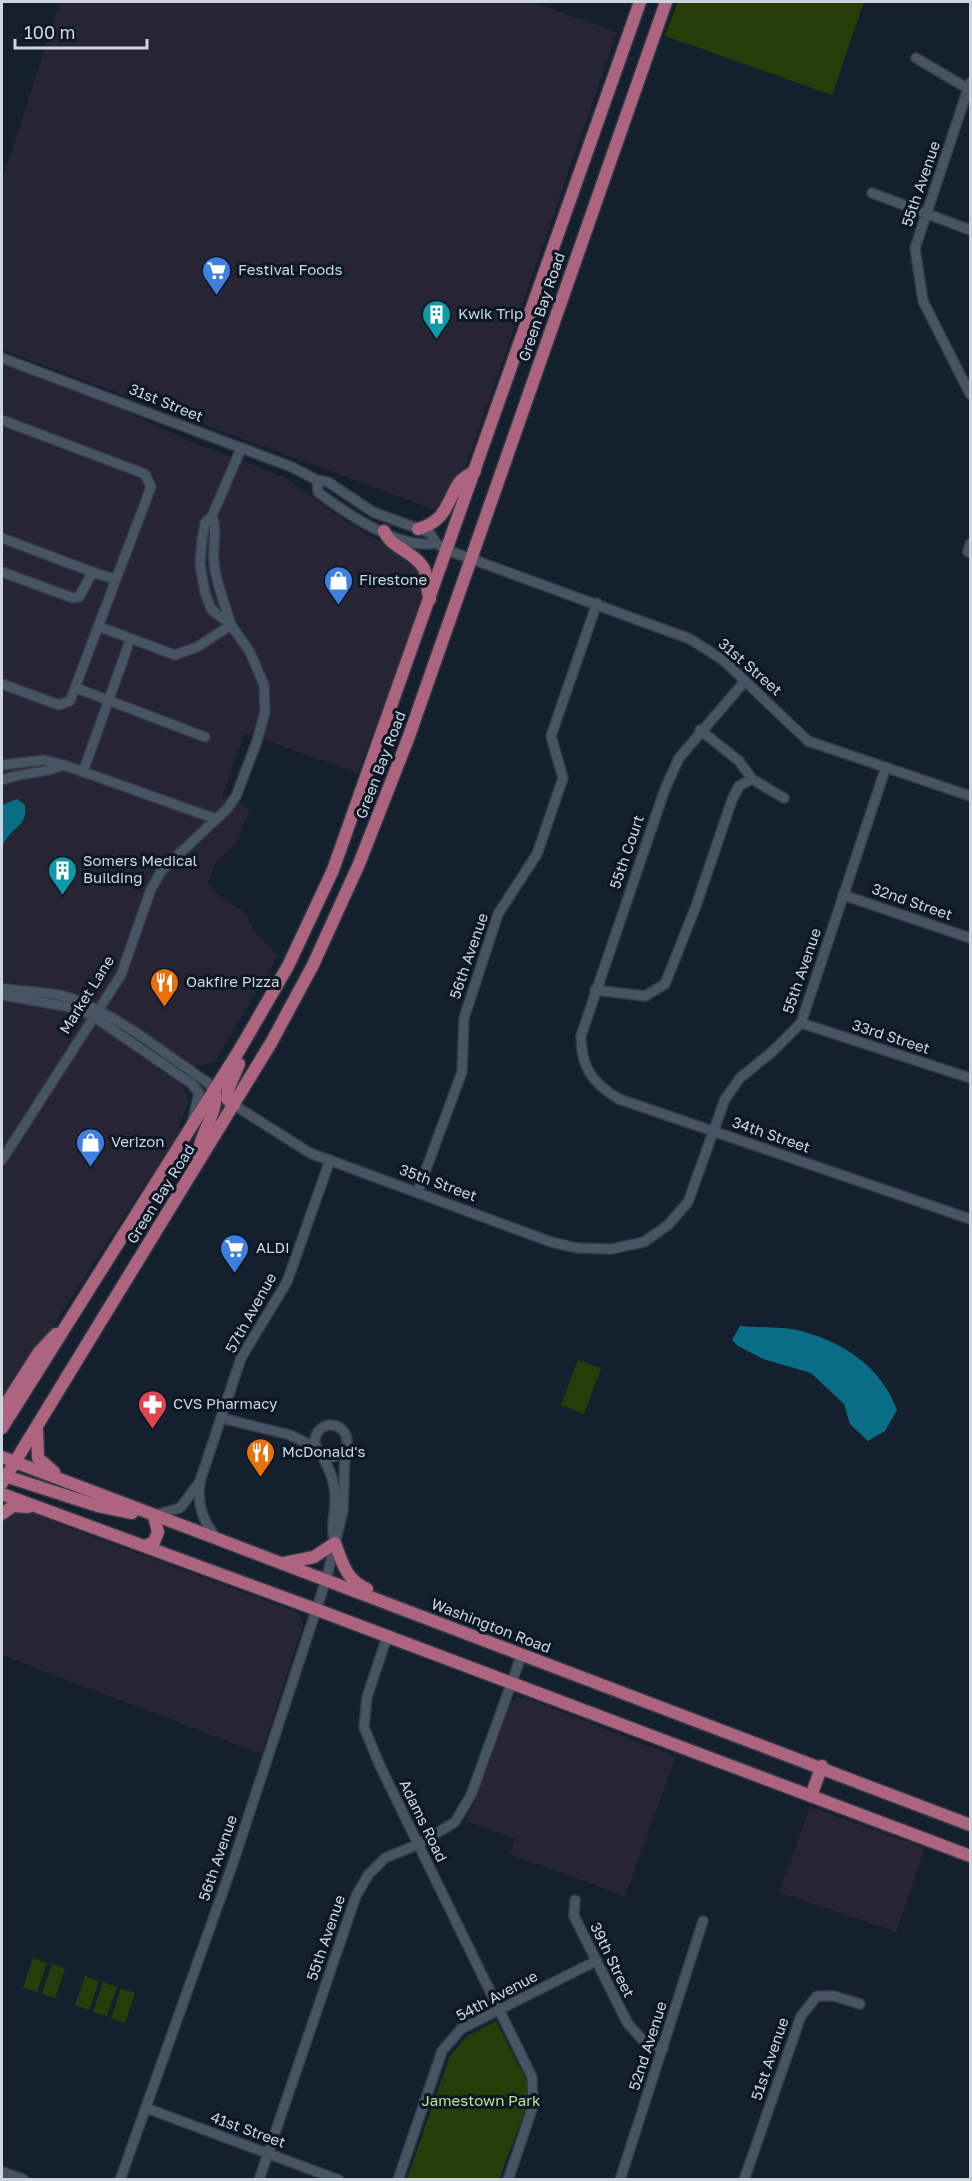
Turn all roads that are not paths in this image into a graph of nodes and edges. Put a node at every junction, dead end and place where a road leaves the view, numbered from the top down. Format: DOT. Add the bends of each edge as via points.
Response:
graph roads {
  1 [pos="640,2"];
  2 [pos="666,2"];
  3 [pos="916,58"];
  4 [pos="970,87"];
  5 [pos="872,193"];
  6 [pos="926,214"];
  7 [pos="970,230"];
  8 [pos="2,358"];
  9 [pos="970,394"];
  10 [pos="2,420"];
  11 [pos="241,449"];
  12 [pos="475,471"];
  13 [pos="317,480"];
  14 [pos="212,516"];
  15 [pos="418,529"];
  16 [pos="384,531"];
  17 [pos="2,538"];
  18 [pos="436,543"];
  19 [pos="447,549"];
  20 [pos="470,558"];
  21 [pos="2,572"];
  22 [pos="95,573"];
  23 [pos="115,579"];
  24 [pos="430,599"];
  25 [pos="597,603"];
  26 [pos="231,625"];
  27 [pos="100,627"];
  28 [pos="128,646"];
  29 [pos="745,681"];
  30 [pos="2,684"];
  31 [pos="76,688"];
  32 [pos="108,700"];
  33 [pos="700,730"];
  34 [pos="205,737"];
  35 [pos="2,765"];
  36 [pos="64,765"];
  37 [pos="886,767"];
  38 [pos="83,772"];
  39 [pos="752,779"];
  40 [pos="2,780"];
  41 [pos="970,796"];
  42 [pos="784,798"];
  43 [pos="216,819"];
  44 [pos="843,895"];
  45 [pos="970,938"];
  46 [pos="2,988"];
  47 [pos="595,990"];
  48 [pos="2,995"];
  49 [pos="95,1013"];
  50 [pos="801,1023"];
  51 [pos="240,1049"];
  52 [pos="581,1054"];
  53 [pos="970,1078"];
  54 [pos="215,1092"];
  55 [pos="234,1105"];
  56 [pos="191,1127"];
  57 [pos="714,1132"];
  58 [pos="2,1160"];
  59 [pos="199,1160"];
  60 [pos="330,1160"];
  61 [pos="418,1191"];
  62 [pos="970,1219"];
  63 [pos="644,1242"];
  64 [pos="67,1326"];
  65 [pos="2,1410"];
  66 [pos="221,1418"];
  67 [pos="38,1422"];
  68 [pos="2,1428"];
  69 [pos="320,1430"];
  70 [pos="290,1435"];
  71 [pos="345,1449"];
  72 [pos="318,1451"];
  73 [pos="2,1457"];
  74 [pos="14,1461"];
  75 [pos="2,1475"];
  76 [pos="200,1481"];
  77 [pos="2,1494"];
  78 [pos="121,1503"];
  79 [pos="43,1509"];
  80 [pos="2,1514"];
  81 [pos="154,1516"];
  82 [pos="218,1540"];
  83 [pos="335,1543"];
  84 [pos="145,1546"];
  85 [pos="282,1563"];
  86 [pos="326,1580"];
  87 [pos="315,1609"];
  88 [pos="411,1612"];
  89 [pos="387,1637"];
  90 [pos="522,1654"];
  91 [pos="512,1683"];
  92 [pos="822,1766"];
  93 [pos="811,1796"];
  94 [pos="970,1825"];
  95 [pos="419,1844"];
  96 [pos="970,1856"];
  97 [pos="575,1900"];
  98 [pos="703,1921"];
  99 [pos="596,1961"];
  100 [pos="860,2004"];
  101 [pos="499,2011"];
  102 [pos="663,2049"];
  103 [pos="146,2108"];
  104 [pos="268,2154"];
  105 [pos="2,2172"];
  106 [pos="23,2179"];
  107 [pos="120,2180"];
  108 [pos="259,2180"];
  109 [pos="339,2180"];
  110 [pos="398,2180"];
  111 [pos="508,2180"];
  112 [pos="621,2180"];
  113 [pos="744,2180"];
  1 -- 12 [label="main road, Green Bay Road"];
  2 -- 20 [label="main road, Green Bay Road"];
  3 -- 4 [label="street"];
  4 -- 6 [label="street, 55th Avenue"];
  5 -- 6 [label="street"];
  6 -- 7 [label="street"];
  6 -- 9 [label="street, 55th Avenue" via="915,248 923,301"];
  8 -- 11 [label="street, 31st Street"];
  10 -- 23 [label="street" via="145,474 151,487"];
  11 -- 13 [label="street, 31st Street"];
  11 -- 14 [label="street, Market Lane"];
  12 -- 15 [label="main road" via="460,481 437,520"];
  12 -- 19 [label="main road, Green Bay Road"];
  13 -- 15 [label="street, 31st Street" via="328,482 373,512"];
  13 -- 16 [label="street, 31st Street" via="318,492 338,508"];
  14 -- 26 [label="street, Market Lane" via="216,526 213,560 217,584"];
  14 -- 26 [label="street, Market Lane" via="205,523 200,564 211,609"];
  15 -- 18 [label="street, 31st Street" via="430,533"];
  16 -- 18 [label="street, 31st Street" via="423,546"];
  16 -- 24 [label="main road" via="387,539 424,568"];
  17 -- 22 [label="street"];
  18 -- 19 [label="street, 31st Street"];
  19 -- 20 [label="street, 31st Street"];
  19 -- 24 [label="main road, Green Bay Road"];
  20 -- 25 [label="street, 31st Street"];
  20 -- 55 [label="main road, Green Bay Road" via="408,739 359,864 313,965"];
  21 -- 22 [label="street" via="73,598 79,597"];
  22 -- 23 [label="street"];
  23 -- 27 [label="street"];
  24 -- 51 [label="main road, Green Bay Road" via="333,870 288,966"];
  25 -- 29 [label="street, 31st Street" via="690,639 723,660"];
  25 -- 61 [label="street, 56th Avenue" via="551,736 563,778 537,854 498,914 464,1018 462,1072"];
  26 -- 27 [label="street" via="197,647 175,655"];
  26 -- 43 [label="street, Market Lane" via="250,652 264,685 265,712 236,796"];
  27 -- 31 [label="street"];
  28 -- 32 [label="street"];
  29 -- 33 [label="street, 55th Court"];
  29 -- 37 [label="street, 31st Street" via="808,741"];
  30 -- 31 [label="street" via="59,705 70,701"];
  31 -- 32 [label="street"];
  32 -- 34 [label="street"];
  32 -- 38 [label="street"];
  33 -- 39 [label="street" via="739,761"];
  33 -- 47 [label="street, 55th Court" via="679,758 665,789"];
  35 -- 36 [label="street" via="44,760"];
  36 -- 38 [label="street"];
  36 -- 40 [label="street"];
  37 -- 41 [label="street, 31st Street"];
  37 -- 44 [label="street, 55th Avenue"];
  38 -- 43 [label="street"];
  39 -- 42 [label="street"];
  39 -- 47 [label="street" via="739,786 732,800 665,984 645,996"];
  43 -- 49 [label="street, Market Lane" via="162,870 151,889 121,975"];
  44 -- 45 [label="street, 32nd Street"];
  44 -- 50 [label="street, 55th Avenue"];
  46 -- 49 [label="street" via="70,997"];
  47 -- 52 [label="street, 55th Court" via="581,1036"];
  48 -- 49 [label="street" via="56,1002"];
  49 -- 54 [label="street" via="208,1083"];
  49 -- 56 [label="street" via="192,1084 199,1094"];
  49 -- 58 [label="street, Market Lane"];
  50 -- 53 [label="street, 33rd Street"];
  50 -- 57 [label="street, 55th Avenue" via="740,1078 725,1099"];
  51 -- 54 [label="main road, Green Bay Road"];
  51 -- 55 [label="main road" via="227,1096"];
  52 -- 57 [label="street, 34th Street" via="586,1071 601,1089"];
  54 -- 56 [label="main road, Green Bay Road"];
  54 -- 59 [label="main road" via="215,1108 200,1141"];
  55 -- 59 [label="main road, Green Bay Road"];
  55 -- 60 [label="street, 35th Street" via="310,1153"];
  56 -- 64 [label="main road, Green Bay Road"];
  57 -- 62 [label="street, 34th Street"];
  57 -- 63 [label="street, 55th Avenue" via="688,1202 668,1225"];
  59 -- 67 [label="main road, Green Bay Road"];
  60 -- 61 [label="street, 35th Street"];
  60 -- 66 [label="street, 57th Avenue" via="287,1282 247,1345"];
  61 -- 63 [label="street, 35th Street" via="551,1242 577,1248 611,1249"];
  64 -- 65 [label="main road" via="39,1352"];
  64 -- 68 [label="main road, Green Bay Road"];
  66 -- 70 [label="street"];
  66 -- 76 [label="street, 57th Avenue"];
  67 -- 74 [label="main road, Green Bay Road"];
  67 -- 78 [label="main road" via="36,1450 42,1463"];
  69 -- 70 [label="street"];
  69 -- 71 [label="street" via="328,1425 338,1427 347,1439"];
  69 -- 72 [label="street" via="315,1438"];
  70 -- 72 [label="street"];
  71 -- 72 [label="street" via="334,1457"];
  71 -- 83 [label="street, 56th Avenue" via="344,1511"];
  72 -- 83 [label="street, 56th Avenue" via="329,1468 334,1489"];
  73 -- 74 [label="main road, Washington Road"];
  74 -- 75 [label="main road, Green Bay Road"];
  74 -- 78 [label="main road, Washington Road"];
  75 -- 81 [label="main road" via="98,1506"];
  76 -- 81 [label="street, 57th Avenue" via="180,1508"];
  76 -- 82 [label="street, 57th Avenue" via="198,1500 204,1521"];
  77 -- 79 [label="main road"];
  78 -- 81 [label="main road, Washington Road"];
  79 -- 80 [label="main road" via="19,1506"];
  79 -- 84 [label="main road"];
  81 -- 82 [label="main road, Washington Road"];
  81 -- 84 [label="main road" via="158,1532 154,1542"];
  82 -- 85 [label="main road, Washington Road"];
  83 -- 85 [label="main road" via="311,1558"];
  83 -- 86 [label="street, 56th Avenue"];
  83 -- 88 [label="main road" via="345,1570 357,1584"];
  84 -- 87 [label="main road"];
  85 -- 86 [label="main road, Washington Road"];
  86 -- 87 [label="street, 56th Avenue"];
  86 -- 88 [label="main road, Washington Road"];
  87 -- 89 [label="main road"];
  87 -- 103 [label="street, 56th Avenue" via="233,1863"];
  88 -- 90 [label="main road, Washington Road"];
  89 -- 91 [label="main road"];
  89 -- 95 [label="street, Adams Road" via="367,1697 364,1727"];
  90 -- 91 [label="street, 55th Avenue"];
  90 -- 92 [label="main road, Washington Road"];
  91 -- 93 [label="main road"];
  91 -- 95 [label="street, 55th Avenue" via="471,1795 455,1822"];
  92 -- 93 [label="main road"];
  92 -- 94 [label="main road, Washington Road"];
  93 -- 96 [label="main road"];
  95 -- 101 [label="street, Adams Road"];
  95 -- 104 [label="street, 55th Avenue" via="385,1858 368,1875 356,1896"];
  97 -- 99 [label="street, 39th Street" via="574,1916"];
  98 -- 102 [label="street, 52nd Avenue"];
  99 -- 101 [label="street, 54th Avenue"];
  99 -- 102 [label="street, 39th Street" via="628,2024 643,2040"];
  100 -- 113 [label="street, 51st Avenue" via="834,1996 817,1996 801,2016"];
  101 -- 110 [label="street, 54th Avenue" via="461,2029 442,2051"];
  101 -- 111 [label="street, Adams Road" via="532,2077 533,2106"];
  102 -- 112 [label="street, 52nd Avenue"];
  103 -- 104 [label="street, 41st Street"];
  103 -- 107 [label="street, 56th Avenue"];
  104 -- 108 [label="street, 55th Avenue"];
  104 -- 109 [label="street, 41st Street"];
  105 -- 106 [label="street"];
}
